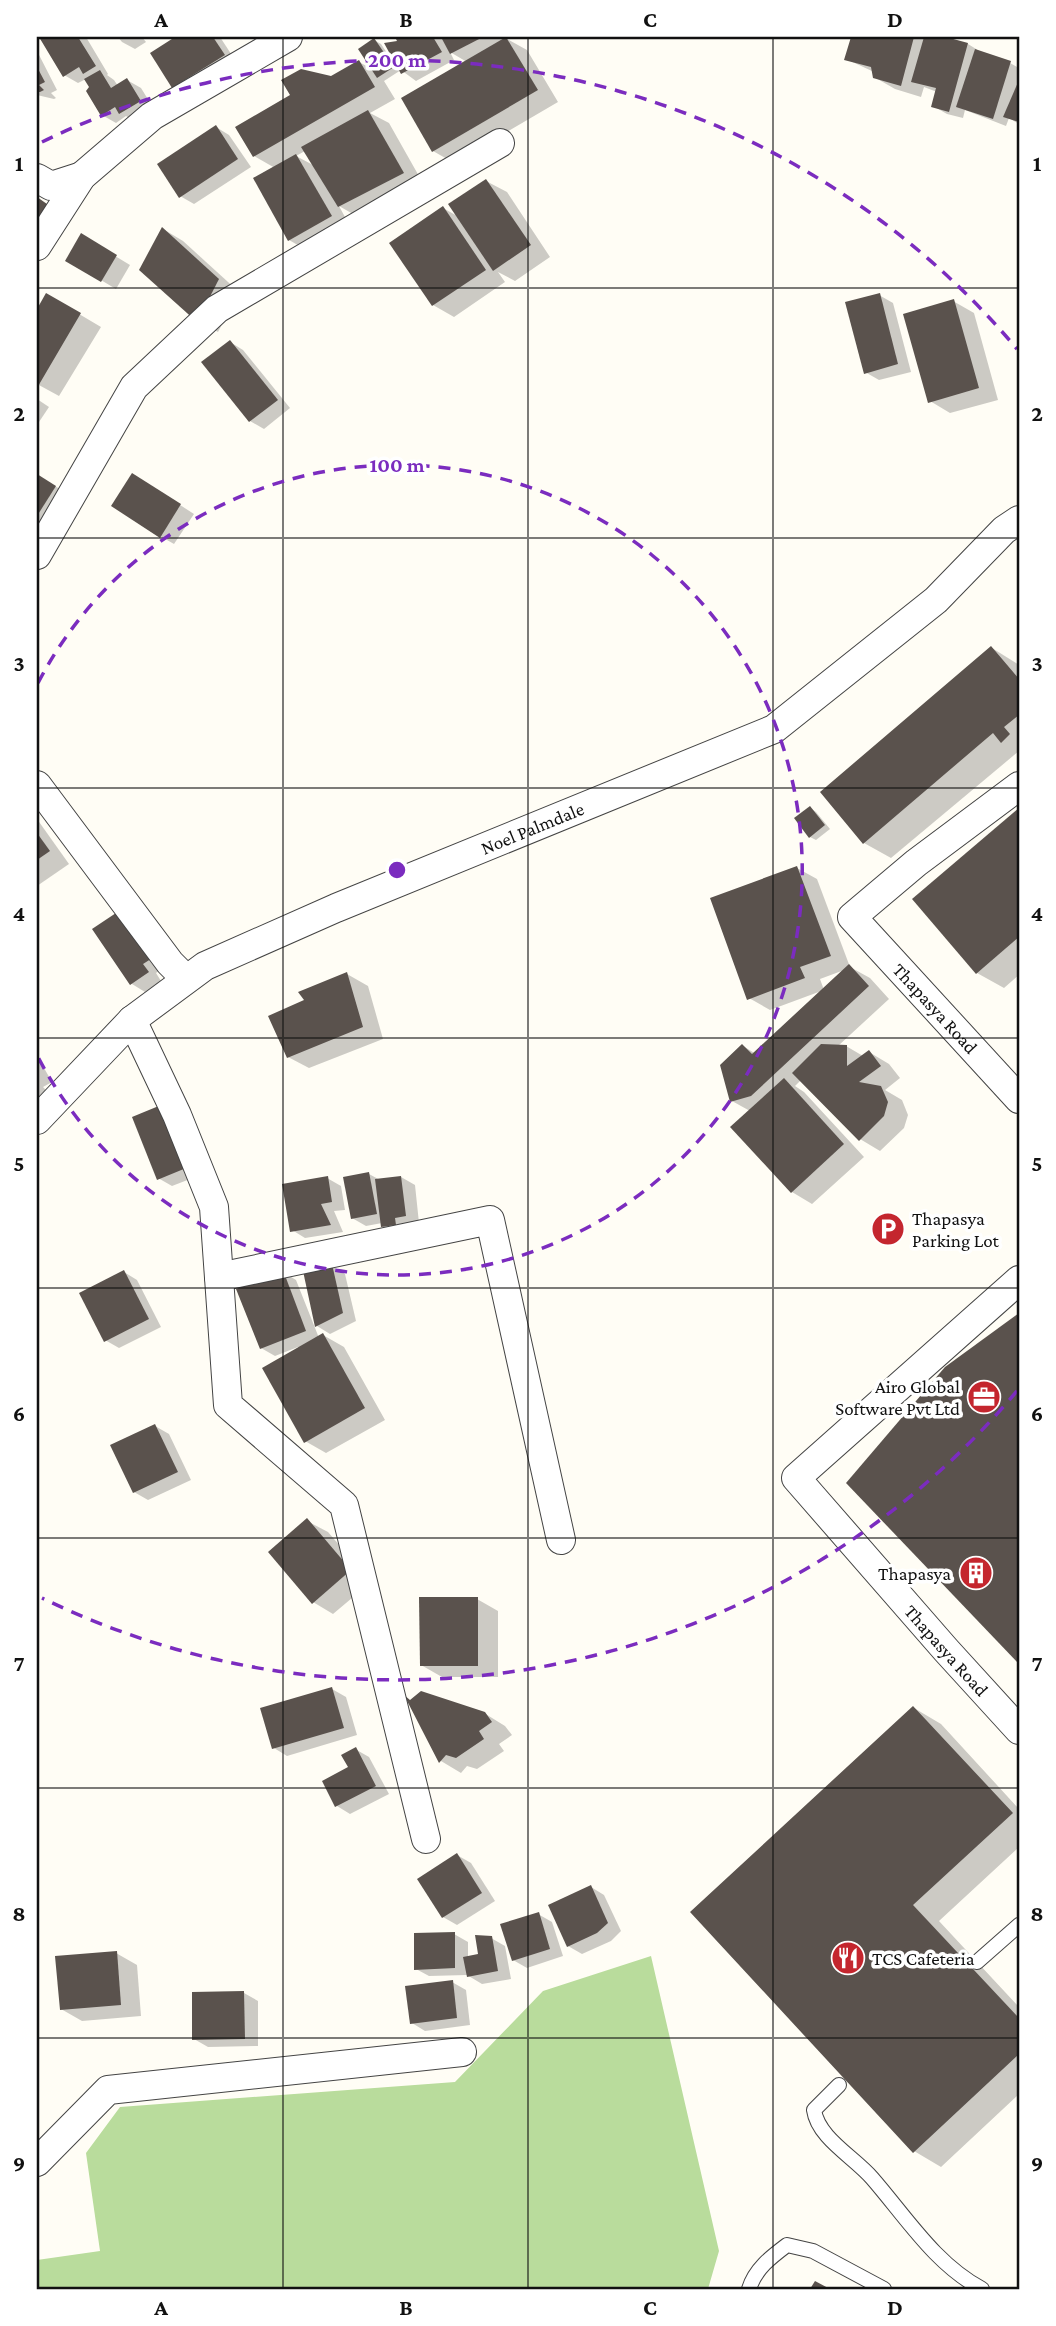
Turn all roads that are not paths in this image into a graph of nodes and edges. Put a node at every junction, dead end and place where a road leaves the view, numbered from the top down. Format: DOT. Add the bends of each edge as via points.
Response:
graph roads {
  1 [pos="288,37"];
  2 [pos="500,143"];
  3 [pos="82,176"];
  4 [pos="37,178"];
  5 [pos="37,246"];
  6 [pos="1019,520"];
  7 [pos="37,555"];
  8 [pos="37,785"];
  9 [pos="1019,786"];
  10 [pos="186,979"];
  11 [pos="132,1020"];
  12 [pos="1019,1099"];
  13 [pos="37,1120"];
  14 [pos="219,1277"];
  15 [pos="1019,1280"];
  16 [pos="562,1540"];
  17 [pos="1019,1730"];
  18 [pos="426,1839"];
  19 [pos="1019,1925"];
  20 [pos="977,1962"];
  21 [pos="462,2052"];
  22 [pos="839,2085"];
  23 [pos="37,2162"];
  24 [pos="749,2289"];
  25 [pos="884,2289"];
  26 [pos="982,2289"];
  1 -- 3 [label="street" via="152,116"];
  2 -- 7 [label="street" via="217,309 134,387"];
  3 -- 4 [label="street" via="51,186"];
  3 -- 5 [label="street"];
  6 -- 10 [label="street, Noel Palmdale" via="936,600 774,729 336,908 205,966"];
  8 -- 10 [label="street"];
  9 -- 12 [label="street, Thapasya Road" via="852,917"];
  10 -- 11 [label="street, Noel Palmdale"];
  11 -- 13 [label="street, Noel Palmdale"];
  11 -- 14 [label="street" via="214,1207"];
  14 -- 16 [label="street" via="490,1220"];
  14 -- 18 [label="street" via="228,1405 344,1505"];
  15 -- 17 [label="street, Thapasya Road" via="796,1478"];
  19 -- 20 [label="lane"];
  21 -- 23 [label="street" via="108,2090"];
  22 -- 26 [label="lane" via="814,2110 816,2123 871,2177 939,2257"];
  24 -- 25 [label="lane" via="765,2262 787,2245 813,2251"];
}
